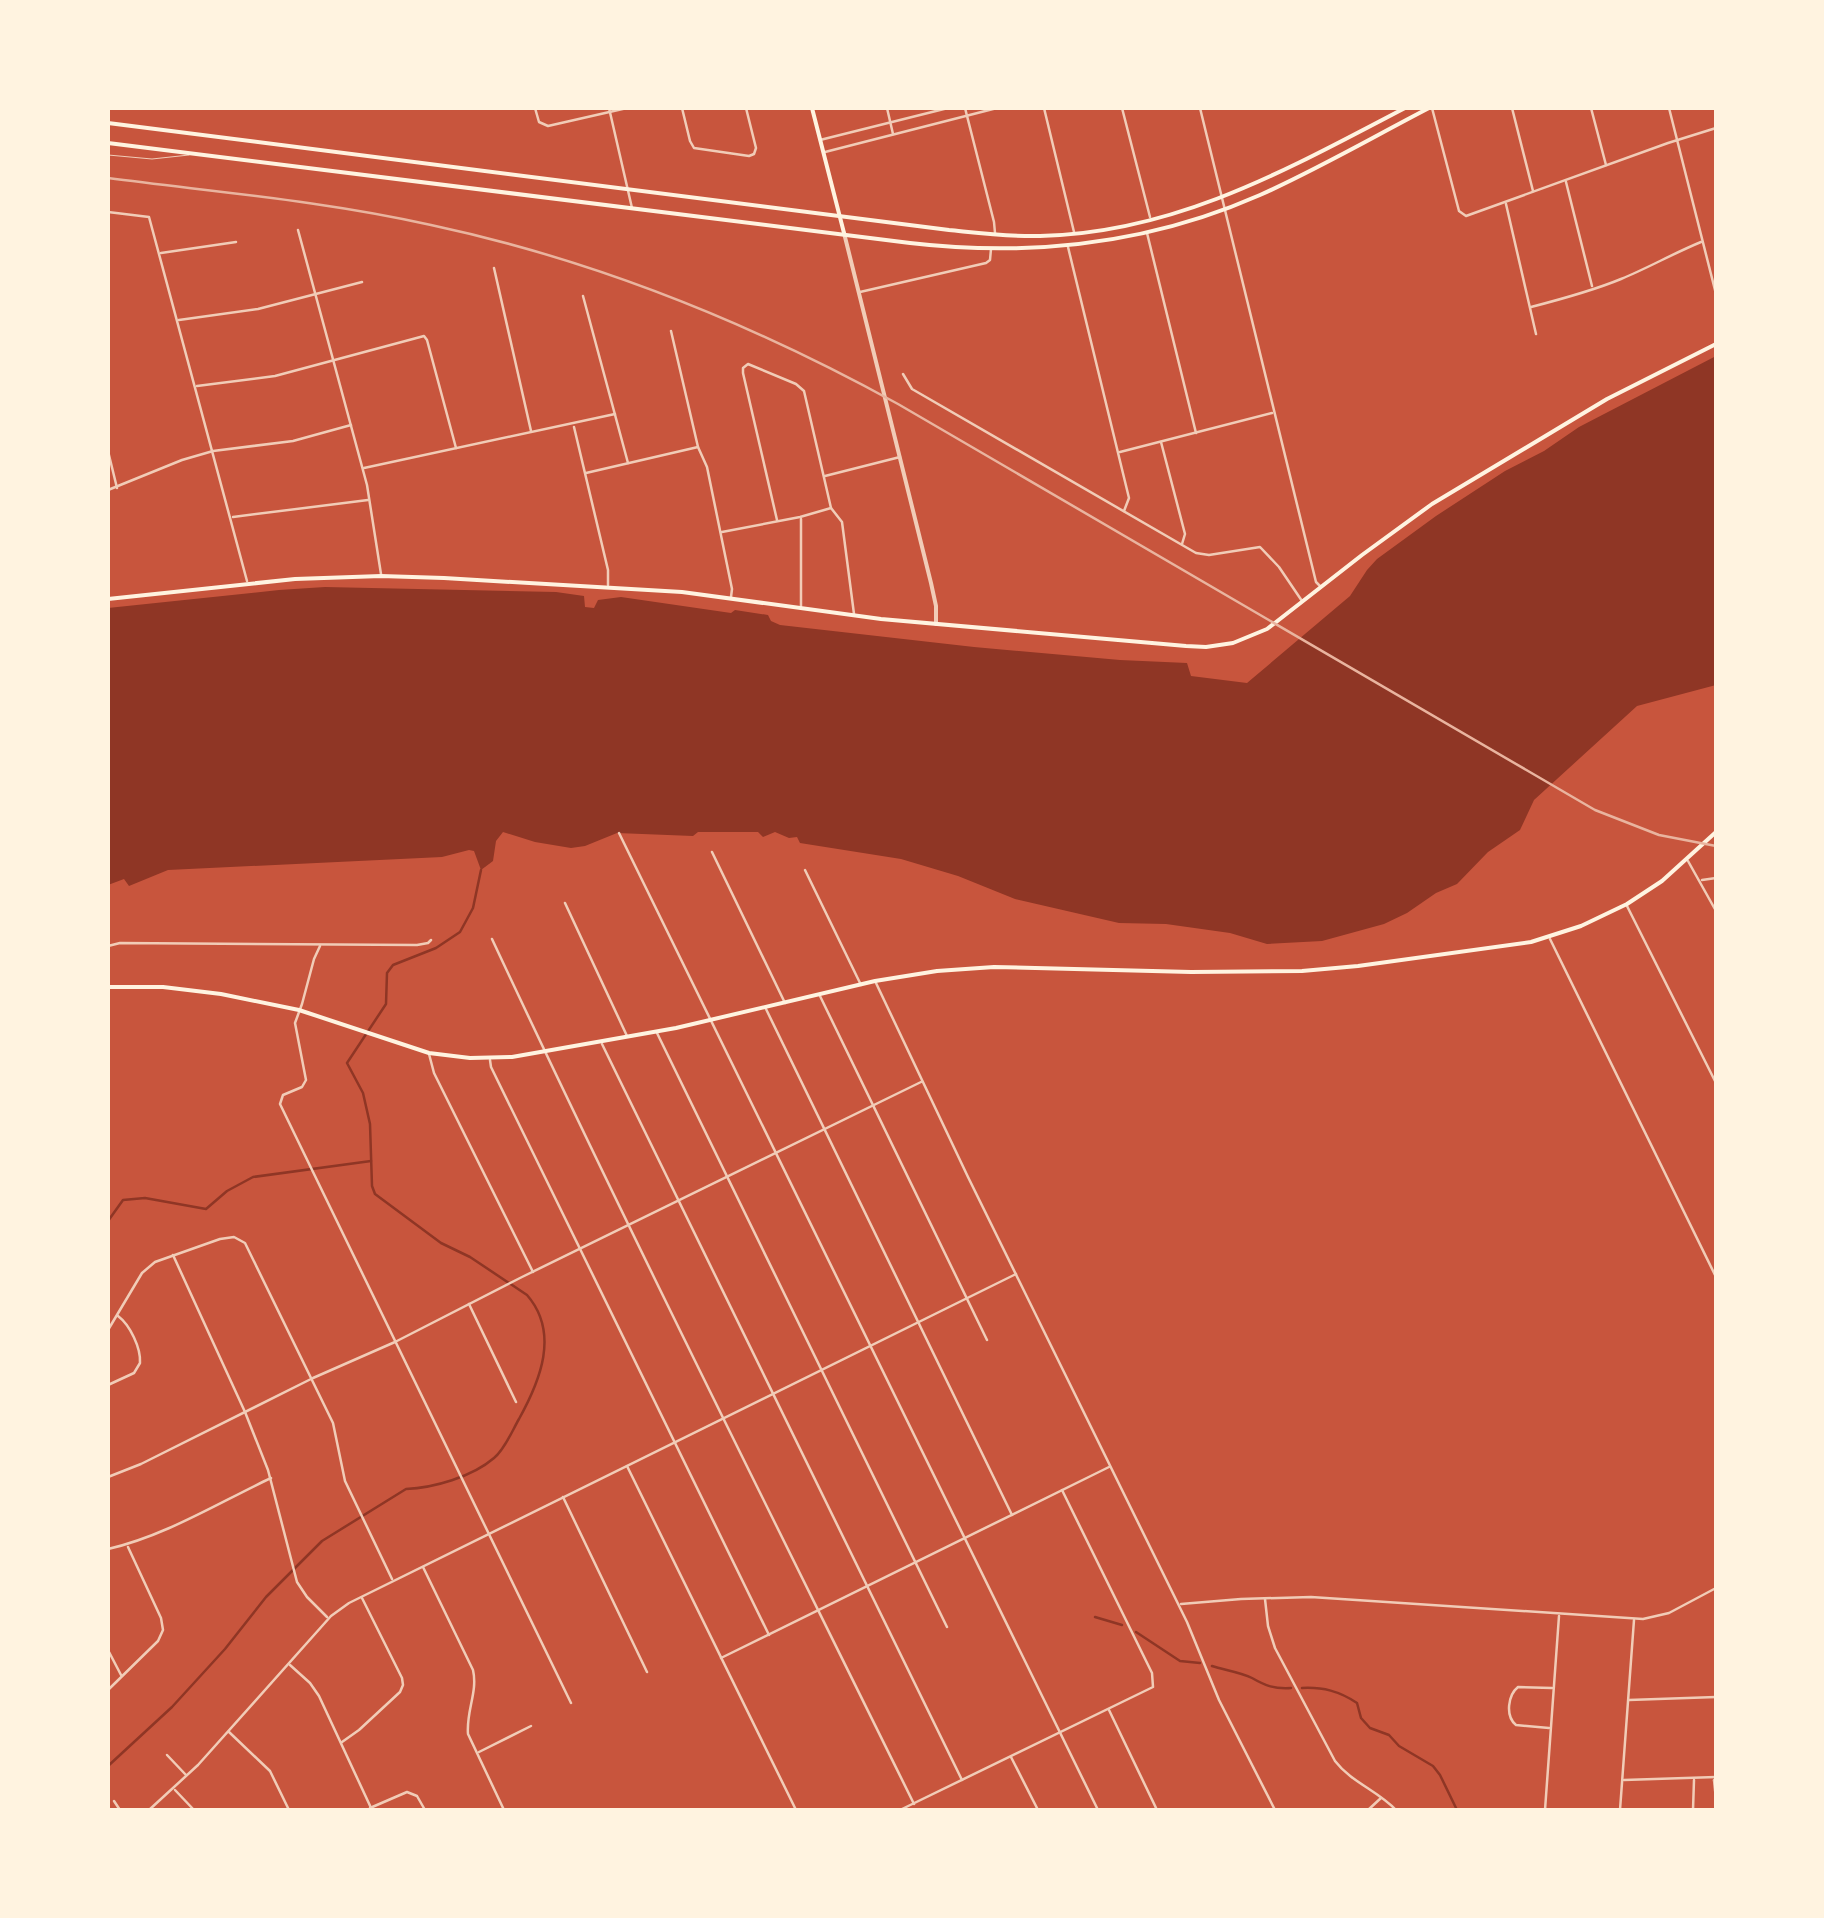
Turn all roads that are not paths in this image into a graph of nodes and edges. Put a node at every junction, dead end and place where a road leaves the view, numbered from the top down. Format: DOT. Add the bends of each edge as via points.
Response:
graph roads {
  1 [pos="535,108"];
  2 [pos="627,108"];
  3 [pos="682,108"];
  4 [pos="746,108"];
  5 [pos="812,108"];
  6 [pos="887,108"];
  7 [pos="948,108"];
  8 [pos="965,108"];
  9 [pos="997,108"];
  10 [pos="1044,108"];
  11 [pos="1122,108"];
  12 [pos="1200,108"];
  13 [pos="1405,108"];
  14 [pos="1431,108"];
  15 [pos="1512,108"];
  16 [pos="1591,108"];
  17 [pos="1669,108"];
  18 [pos="610,110"];
  19 [pos="967,115"];
  20 [pos="890,122"];
  21 [pos="108,123"];
  22 [pos="1716,128"];
  23 [pos="893,134"];
  24 [pos="820,140"];
  25 [pos="1677,140"];
  26 [pos="108,143"];
  27 [pos="823,152"];
  28 [pos="108,154"];
  29 [pos="198,154"];
  30 [pos="1606,166"];
  31 [pos="1566,181"];
  32 [pos="628,189"];
  33 [pos="1534,193"];
  34 [pos="1222,198"];
  35 [pos="1506,203"];
  36 [pos="632,208"];
  37 [pos="1225,208"];
  38 [pos="108,212"];
  39 [pos="839,216"];
  40 [pos="1150,220"];
  41 [pos="298,230"];
  42 [pos="844,233"];
  43 [pos="1147,233"];
  44 [pos="1075,234"];
  45 [pos="995,235"];
  46 [pos="1703,240"];
  47 [pos="236,242"];
  48 [pos="1068,246"];
  49 [pos="992,249"];
  50 [pos="159,254"];
  51 [pos="494,268"];
  52 [pos="362,282"];
  53 [pos="1592,287"];
  54 [pos="859,292"];
  55 [pos="316,294"];
  56 [pos="1716,294"];
  57 [pos="583,296"];
  58 [pos="1531,308"];
  59 [pos="178,321"];
  60 [pos="671,331"];
  61 [pos="1536,334"];
  62 [pos="1716,344"];
  63 [pos="333,360"];
  64 [pos="902,374"];
  65 [pos="196,387"];
  66 [pos="1274,412"];
  67 [pos="616,414"];
  68 [pos="573,424"];
  69 [pos="351,425"];
  70 [pos="531,433"];
  71 [pos="1196,433"];
  72 [pos="1161,442"];
  73 [pos="698,447"];
  74 [pos="456,448"];
  75 [pos="108,451"];
  76 [pos="213,451"];
  77 [pos="1118,452"];
  78 [pos="900,457"];
  79 [pos="628,463"];
  80 [pos="362,468"];
  81 [pos="584,474"];
  82 [pos="824,476"];
  83 [pos="117,488"];
  84 [pos="108,490"];
  85 [pos="370,500"];
  86 [pos="831,508"];
  87 [pos="1124,512"];
  88 [pos="800,517"];
  89 [pos="231,518"];
  90 [pos="778,520"];
  91 [pos="720,532"];
  92 [pos="1182,546"];
  93 [pos="381,576"];
  94 [pos="247,583"];
  95 [pos="608,586"];
  96 [pos="1321,587"];
  97 [pos="731,598"];
  98 [pos="108,599"];
  99 [pos="1303,602"];
  100 [pos="801,608"];
  101 [pos="854,616"];
  102 [pos="936,624"];
  103 [pos="1716,832"];
  104 [pos="618,833"];
  105 [pos="712,852"];
  106 [pos="1688,860"];
  107 [pos="805,870"];
  108 [pos="1716,878"];
  109 [pos="1701,880"];
  110 [pos="565,903"];
  111 [pos="1627,904"];
  112 [pos="1716,911"];
  113 [pos="1550,937"];
  114 [pos="430,940"];
  115 [pos="492,940"];
  116 [pos="108,946"];
  117 [pos="320,946"];
  118 [pos="875,981"];
  119 [pos="861,984"];
  120 [pos="108,987"];
  121 [pos="820,994"];
  122 [pos="785,1003"];
  123 [pos="766,1008"];
  124 [pos="299,1010"];
  125 [pos="709,1021"];
  126 [pos="657,1032"];
  127 [pos="628,1038"];
  128 [pos="602,1042"];
  129 [pos="429,1053"];
  130 [pos="545,1053"];
  131 [pos="490,1059"];
  132 [pos="922,1081"];
  133 [pos="1716,1082"];
  134 [pos="873,1106"];
  135 [pos="824,1130"];
  136 [pos="776,1153"];
  137 [pos="727,1178"];
  138 [pos="678,1202"];
  139 [pos="630,1226"];
  140 [pos="580,1249"];
  141 [pos="172,1254"];
  142 [pos="533,1272"];
  143 [pos="1016,1274"];
  144 [pos="1716,1277"];
  145 [pos="968,1298"];
  146 [pos="469,1304"];
  147 [pos="117,1315"];
  148 [pos="919,1322"];
  149 [pos="108,1330"];
  150 [pos="987,1340"];
  151 [pos="396,1342"];
  152 [pos="870,1345"];
  153 [pos="822,1369"];
  154 [pos="313,1378"];
  155 [pos="108,1385"];
  156 [pos="772,1393"];
  157 [pos="516,1402"];
  158 [pos="245,1412"];
  159 [pos="723,1418"];
  160 [pos="674,1442"];
  161 [pos="626,1465"];
  162 [pos="1110,1466"];
  163 [pos="108,1476"];
  164 [pos="270,1478"];
  165 [pos="1062,1490"];
  166 [pos="563,1497"];
  167 [pos="1012,1515"];
  168 [pos="489,1534"];
  169 [pos="964,1539"];
  170 [pos="126,1544"];
  171 [pos="108,1549"];
  172 [pos="916,1563"];
  173 [pos="423,1566"];
  174 [pos="393,1580"];
  175 [pos="867,1588"];
  176 [pos="1716,1588"];
  177 [pos="361,1597"];
  178 [pos="1265,1598"];
  179 [pos="1179,1605"];
  180 [pos="819,1611"];
  181 [pos="1560,1614"];
  182 [pos="329,1619"];
  183 [pos="1634,1619"];
  184 [pos="947,1627"];
  185 [pos="769,1635"];
  186 [pos="108,1650"];
  187 [pos="722,1658"];
  188 [pos="289,1664"];
  189 [pos="647,1672"];
  190 [pos="122,1677"];
  191 [pos="1554,1688"];
  192 [pos="108,1690"];
  193 [pos="1716,1697"];
  194 [pos="1628,1700"];
  195 [pos="571,1703"];
  196 [pos="1108,1709"];
  197 [pos="531,1726"];
  198 [pos="1551,1728"];
  199 [pos="228,1731"];
  200 [pos="1060,1732"];
  201 [pos="342,1742"];
  202 [pos="476,1753"];
  203 [pos="167,1754"];
  204 [pos="1011,1756"];
  205 [pos="188,1776"];
  206 [pos="1715,1777"];
  207 [pos="1694,1778"];
  208 [pos="962,1780"];
  209 [pos="1622,1780"];
  210 [pos="174,1789"];
  211 [pos="1382,1797"];
  212 [pos="1716,1798"];
  213 [pos="114,1802"];
  214 [pos="914,1804"];
  215 [pos="1394,1808"];
  216 [pos="371,1809"];
  217 [pos="120,1810"];
  218 [pos="149,1810"];
  219 [pos="194,1810"];
  220 [pos="290,1810"];
  221 [pos="424,1810"];
  222 [pos="504,1810"];
  223 [pos="796,1810"];
  224 [pos="900,1810"];
  225 [pos="1038,1810"];
  226 [pos="1098,1810"];
  227 [pos="1157,1810"];
  228 [pos="1275,1810"];
  229 [pos="1368,1810"];
  230 [pos="1387,1810"];
  231 [pos="1545,1810"];
  232 [pos="1620,1810"];
  233 [pos="1693,1810"];
  1 -- 18 [label="street" via="550,126"];
  2 -- 18 [label="street"];
  3 -- 4 [label="street" via="694,148 746,155 756,146"];
  5 -- 24 [label="main road"];
  6 -- 20 [label="street"];
  7 -- 20 [label="street"];
  8 -- 19 [label="street"];
  9 -- 19 [label="street"];
  10 -- 44 [label="street"];
  11 -- 40 [label="street"];
  12 -- 34 [label="street"];
  13 -- 34 [label="main road"];
  14 -- 35 [label="street" via="1459,211 1464,216"];
  14 -- 37 [label="main road"];
  15 -- 33 [label="street"];
  16 -- 30 [label="street"];
  17 -- 25 [label="street"];
  18 -- 32 [label="street"];
  19 -- 23 [label="street"];
  19 -- 45 [label="street"];
  20 -- 23 [label="street"];
  20 -- 24 [label="street"];
  21 -- 32 [label="main road"];
  22 -- 25 [label="street"];
  23 -- 27 [label="street"];
  24 -- 27 [label="main road"];
  25 -- 30 [label="street"];
  25 -- 46 [label="street"];
  26 -- 29 [label="main road"];
  27 -- 39 [label="main road"];
  28 -- 29 [label="lane" via="152,160"];
  29 -- 36 [label="main road"];
  30 -- 31 [label="street"];
  31 -- 33 [label="street"];
  31 -- 53 [label="street"];
  32 -- 36 [label="street"];
  32 -- 39 [label="main road"];
  33 -- 35 [label="street"];
  34 -- 37 [label="street"];
  34 -- 40 [label="main road"];
  35 -- 58 [label="street"];
  36 -- 42 [label="main road"];
  37 -- 43 [label="main road"];
  37 -- 66 [label="street"];
  38 -- 50 [label="street" via="149,218"];
  39 -- 42 [label="main road"];
  39 -- 45 [label="main road"];
  40 -- 44 [label="main road"];
  41 -- 55 [label="street"];
  42 -- 49 [label="main road"];
  42 -- 54 [label="street"];
  43 -- 48 [label="main road"];
  43 -- 71 [label="street"];
  44 -- 45 [label="main road"];
  46 -- 53 [label="street"];
  46 -- 56 [label="street"];
  47 -- 50 [label="street"];
  48 -- 49 [label="main road"];
  48 -- 77 [label="street"];
  49 -- 54 [label="street" via="986,263"];
  50 -- 59 [label="street"];
  51 -- 70 [label="street"];
  52 -- 55 [label="street"];
  53 -- 58 [label="street"];
  54 -- 78 [label="street"];
  55 -- 59 [label="street"];
  55 -- 63 [label="street"];
  57 -- 67 [label="street"];
  58 -- 61 [label="street"];
  59 -- 65 [label="street"];
  60 -- 73 [label="street"];
  62 -- 96 [label="main road" via="1490,468"];
  63 -- 65 [label="street"];
  63 -- 69 [label="street"];
  63 -- 74 [label="street" via="425,337"];
  64 -- 87 [label="street" via="912,388"];
  65 -- 76 [label="street"];
  66 -- 71 [label="street"];
  66 -- 96 [label="street"];
  67 -- 68 [label="street"];
  67 -- 79 [label="street"];
  68 -- 70 [label="street"];
  68 -- 81 [label="street"];
  69 -- 76 [label="street" via="292,442"];
  69 -- 80 [label="street"];
  70 -- 74 [label="street"];
  71 -- 72 [label="street"];
  72 -- 77 [label="street"];
  72 -- 92 [label="street" via="1185,534"];
  73 -- 79 [label="street"];
  73 -- 91 [label="street"];
  74 -- 80 [label="street"];
  75 -- 83 [label="street"];
  76 -- 83 [label="street"];
  76 -- 89 [label="street"];
  77 -- 87 [label="street" via="1128,498"];
  78 -- 82 [label="street"];
  78 -- 102 [label="street"];
  79 -- 81 [label="street"];
  80 -- 85 [label="street"];
  81 -- 95 [label="street"];
  82 -- 86 [label="street"];
  82 -- 90 [label="street" via="803,390 745,366"];
  83 -- 84 [label="street"];
  85 -- 89 [label="street"];
  85 -- 93 [label="street"];
  86 -- 88 [label="street"];
  86 -- 101 [label="street" via="842,522"];
  87 -- 92 [label="street"];
  88 -- 90 [label="street"];
  88 -- 100 [label="street"];
  89 -- 94 [label="street"];
  90 -- 91 [label="street"];
  91 -- 97 [label="street"];
  92 -- 99 [label="street" via="1206,556 1258,546"];
  93 -- 94 [label="main road"];
  93 -- 95 [label="main road"];
  94 -- 98 [label="main road"];
  95 -- 97 [label="main road"];
  96 -- 99 [label="main road"];
  97 -- 100 [label="main road"];
  99 -- 102 [label="main road" via="1258,634 1206,647"];
  100 -- 101 [label="main road"];
  101 -- 102 [label="main road"];
  103 -- 106 [label="main road"];
  104 -- 125 [label="street"];
  105 -- 122 [label="street"];
  106 -- 109 [label="street"];
  106 -- 111 [label="main road"];
  107 -- 119 [label="street"];
  108 -- 109 [label="street"];
  109 -- 112 [label="street"];
  110 -- 127 [label="street"];
  111 -- 113 [label="main road"];
  111 -- 133 [label="street"];
  113 -- 118 [label="main road" via="1302,972 994,967"];
  113 -- 144 [label="street"];
  114 -- 117 [label="street" via="417,946"];
  115 -- 130 [label="street"];
  116 -- 117 [label="street"];
  117 -- 124 [label="street"];
  118 -- 119 [label="main road"];
  118 -- 132 [label="street"];
  119 -- 121 [label="main road"];
  120 -- 124 [label="main road" via="163,986"];
  121 -- 122 [label="main road"];
  121 -- 134 [label="street"];
  122 -- 123 [label="main road"];
  123 -- 125 [label="main road"];
  123 -- 135 [label="street"];
  124 -- 129 [label="main road"];
  124 -- 151 [label="street" via="294,1023 306,1082 280,1104"];
  125 -- 126 [label="main road"];
  125 -- 136 [label="street"];
  126 -- 127 [label="main road"];
  126 -- 137 [label="street"];
  127 -- 128 [label="main road"];
  128 -- 130 [label="main road"];
  128 -- 138 [label="street"];
  129 -- 131 [label="main road"];
  129 -- 142 [label="street"];
  130 -- 131 [label="main road"];
  130 -- 139 [label="street"];
  131 -- 140 [label="street"];
  132 -- 134 [label="street"];
  132 -- 143 [label="street"];
  134 -- 135 [label="street"];
  134 -- 145 [label="street"];
  135 -- 136 [label="street"];
  135 -- 148 [label="street"];
  136 -- 137 [label="street"];
  136 -- 152 [label="street"];
  137 -- 138 [label="street"];
  137 -- 153 [label="street"];
  138 -- 139 [label="street"];
  138 -- 156 [label="street"];
  139 -- 140 [label="street"];
  139 -- 159 [label="street"];
  140 -- 142 [label="street"];
  140 -- 160 [label="street"];
  141 -- 147 [label="street" via="142,1274"];
  141 -- 154 [label="street" via="229,1237 245,1243"];
  141 -- 158 [label="street"];
  142 -- 146 [label="street"];
  143 -- 145 [label="street"];
  143 -- 162 [label="street"];
  145 -- 148 [label="street"];
  145 -- 150 [label="street"];
  146 -- 151 [label="street"];
  146 -- 157 [label="street"];
  147 -- 149 [label="street"];
  147 -- 155 [label="street" via="140,1363"];
  148 -- 152 [label="street"];
  148 -- 167 [label="street"];
  151 -- 154 [label="street"];
  151 -- 168 [label="street"];
  152 -- 153 [label="street"];
  152 -- 169 [label="street"];
  153 -- 156 [label="street"];
  153 -- 172 [label="street"];
  154 -- 158 [label="street"];
  154 -- 174 [label="street" via="333,1423 345,1481"];
  156 -- 159 [label="street"];
  156 -- 175 [label="street"];
  158 -- 163 [label="street"];
  158 -- 164 [label="street"];
  159 -- 160 [label="street"];
  159 -- 180 [label="street"];
  160 -- 161 [label="street"];
  160 -- 185 [label="street"];
  161 -- 166 [label="street"];
  161 -- 187 [label="street"];
  162 -- 165 [label="street"];
  162 -- 179 [label="street"];
  164 -- 170 [label="street"];
  164 -- 182 [label="street" via="298,1582"];
  165 -- 167 [label="street"];
  165 -- 196 [label="street" via="1154,1682"];
  166 -- 168 [label="street"];
  166 -- 189 [label="street"];
  167 -- 169 [label="street"];
  168 -- 173 [label="street"];
  168 -- 195 [label="street"];
  169 -- 172 [label="street"];
  169 -- 200 [label="street"];
  170 -- 171 [label="street"];
  170 -- 190 [label="street" via="163,1630"];
  172 -- 175 [label="street"];
  172 -- 184 [label="street"];
  173 -- 174 [label="street"];
  173 -- 202 [label="street" via="474,1673 467,1727"];
  174 -- 177 [label="street"];
  175 -- 180 [label="street"];
  175 -- 208 [label="street"];
  176 -- 183 [label="street" via="1664,1615"];
  177 -- 182 [label="street"];
  177 -- 201 [label="street" via="404,1684"];
  178 -- 179 [label="street"];
  178 -- 181 [label="street"];
  178 -- 211 [label="street" via="1274,1648 1335,1762"];
  179 -- 228 [label="street"];
  180 -- 185 [label="street"];
  180 -- 214 [label="street"];
  181 -- 183 [label="street"];
  181 -- 191 [label="street"];
  182 -- 188 [label="street"];
  183 -- 194 [label="street"];
  185 -- 187 [label="street"];
  186 -- 190 [label="street"];
  187 -- 223 [label="street"];
  188 -- 199 [label="street"];
  188 -- 201 [label="street" via="315,1689"];
  190 -- 192 [label="street"];
  191 -- 198 [label="street"];
  191 -- 198 [label="street" via="1518,1687 1510,1708 1516,1725"];
  193 -- 194 [label="street"];
  194 -- 209 [label="street"];
  196 -- 200 [label="street"];
  196 -- 227 [label="street"];
  197 -- 202 [label="street"];
  198 -- 231 [label="street"];
  199 -- 205 [label="street"];
  199 -- 220 [label="street" via="266,1766"];
  200 -- 204 [label="street"];
  200 -- 226 [label="street"];
  201 -- 216 [label="street"];
  202 -- 222 [label="street"];
  203 -- 205 [label="street"];
  204 -- 208 [label="street"];
  204 -- 225 [label="street"];
  205 -- 210 [label="street"];
  206 -- 207 [label="street"];
  206 -- 212 [label="street"];
  207 -- 209 [label="street"];
  207 -- 233 [label="street"];
  208 -- 214 [label="street"];
  209 -- 232 [label="street"];
  210 -- 218 [label="street"];
  210 -- 219 [label="street"];
  211 -- 215 [label="street"];
  211 -- 229 [label="street"];
  213 -- 217 [label="street"];
  214 -- 224 [label="street"];
  215 -- 230 [label="street"];
  216 -- 221 [label="street" via="407,1792"];
}
